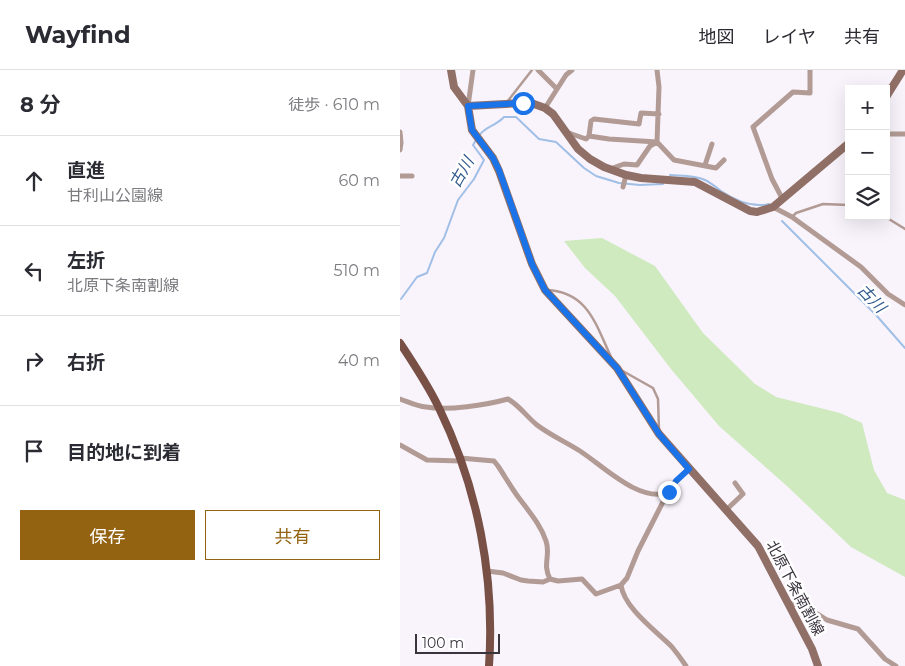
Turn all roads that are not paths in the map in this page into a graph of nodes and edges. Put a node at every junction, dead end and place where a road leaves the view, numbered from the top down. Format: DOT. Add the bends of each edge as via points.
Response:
graph roads {
  1 [pos="451,70"];
  2 [pos="473,70"];
  3 [pos="532,70"];
  4 [pos="538,70"];
  5 [pos="572,70"];
  6 [pos="656,70"];
  7 [pos="810,70"];
  8 [pos="903,70"];
  9 [pos="557,88"];
  10 [pos="890,91"];
  11 [pos="505,104"];
  12 [pos="468,106"];
  13 [pos="545,108"];
  14 [pos="634,108"];
  15 [pos="641,113"];
  16 [pos="659,114"];
  17 [pos="400,132"];
  18 [pos="565,132"];
  19 [pos="890,134"];
  20 [pos="905,134"];
  21 [pos="589,136"];
  22 [pos="657,142"];
  23 [pos="712,144"];
  24 [pos="845,147"];
  25 [pos="400,150"];
  26 [pos="724,160"];
  27 [pos="705,165"];
  28 [pos="610,169"];
  29 [pos="400,176"];
  30 [pos="412,176"];
  31 [pos="625,177"];
  32 [pos="623,187"];
  33 [pos="782,198"];
  34 [pos="845,205"];
  35 [pos="773,207"];
  36 [pos="792,217"];
  37 [pos="890,220"];
  38 [pos="905,229"];
  39 [pos="545,290"];
  40 [pos="905,305"];
  41 [pos="400,343"];
  42 [pos="617,368"];
  43 [pos="400,399"];
  44 [pos="439,408"];
  45 [pos="659,434"];
  46 [pos="400,445"];
  47 [pos="461,460"];
  48 [pos="689,469"];
  49 [pos="735,483"];
  50 [pos="669,492"];
  51 [pos="726,510"];
  52 [pos="488,571"];
  53 [pos="550,579"];
  54 [pos="621,585"];
  55 [pos="788,602"];
  56 [pos="489,666"];
  57 [pos="686,666"];
  58 [pos="818,666"];
  59 [pos="896,666"];
  1 -- 12 [label="main road" via="454,88"];
  2 -- 12 [label="street"];
  3 -- 11 [label="lane"];
  4 -- 9 [label="street"];
  5 -- 9 [label="street"];
  6 -- 16 [label="street"];
  7 -- 33 [label="street" via="810,93 793,92 753,127"];
  8 -- 10 [label="main road"];
  9 -- 13 [label="street"];
  11 -- 12 [label="main road"];
  11 -- 13 [label="main road" via="534,104"];
  12 -- 39 [label="main road, 北原下条南割線" via="472,130 499,170 532,264"];
  13 -- 18 [label="main road"];
  14 -- 15 [label="street"];
  15 -- 16 [label="street"];
  15 -- 21 [label="street" via="639,124 594,119"];
  16 -- 22 [label="street"];
  17 -- 25 [label="street"];
  18 -- 21 [label="street" via="586,139"];
  18 -- 28 [label="main road" via="590,159"];
  19 -- 20 [label="street"];
  21 -- 22 [label="street"];
  22 -- 27 [label="street" via="674,160"];
  22 -- 28 [label="street" via="637,164"];
  23 -- 27 [label="street"];
  24 -- 33 [label="main road"];
  26 -- 27 [label="street" via="716,168"];
  28 -- 31 [label="main road"];
  29 -- 30 [label="street"];
  31 -- 32 [label="street"];
  31 -- 35 [label="main road" via="695,182 750,212"];
  33 -- 35 [label="main road"];
  34 -- 36 [label="lane" via="823,204"];
  35 -- 36 [label="street"];
  36 -- 40 [label="street" via="861,266 888,294"];
  37 -- 38 [label="lane"];
  39 -- 42 [label="main road, 北原下条南割線"];
  39 -- 42 [label="lane" via="557,290 588,309"];
  41 -- 44 [label="main road"];
  42 -- 45 [label="main road, 北原下条南割線"];
  42 -- 45 [label="lane" via="653,388 658,399"];
  43 -- 44 [label="street" via="409,404"];
  44 -- 47 [label="main road"];
  44 -- 50 [label="street" via="490,404 508,399 538,426 582,452 620,481 650,492"];
  45 -- 48 [label="main road, 北原下条南割線"];
  46 -- 47 [label="street" via="427,460"];
  47 -- 52 [label="main road" via="477,513"];
  47 -- 53 [label="street" via="494,461 498,466 533,514 546,540 546,568"];
  48 -- 50 [label="street"];
  48 -- 51 [label="main road, 北原下条南割線"];
  49 -- 51 [label="street" via="743,494"];
  50 -- 54 [label="street"];
  51 -- 55 [label="main road, 北原下条南割線" via="758,546"];
  52 -- 53 [label="street" via="528,581"];
  52 -- 56 [label="main road" via="491,618"];
  53 -- 54 [label="street" via="582,579 596,594"];
  54 -- 57 [label="street" via="636,613"];
  55 -- 58 [label="main road, 北原下条南割線"];
  55 -- 59 [label="street" via="827,620 858,629 885,660"];
}
